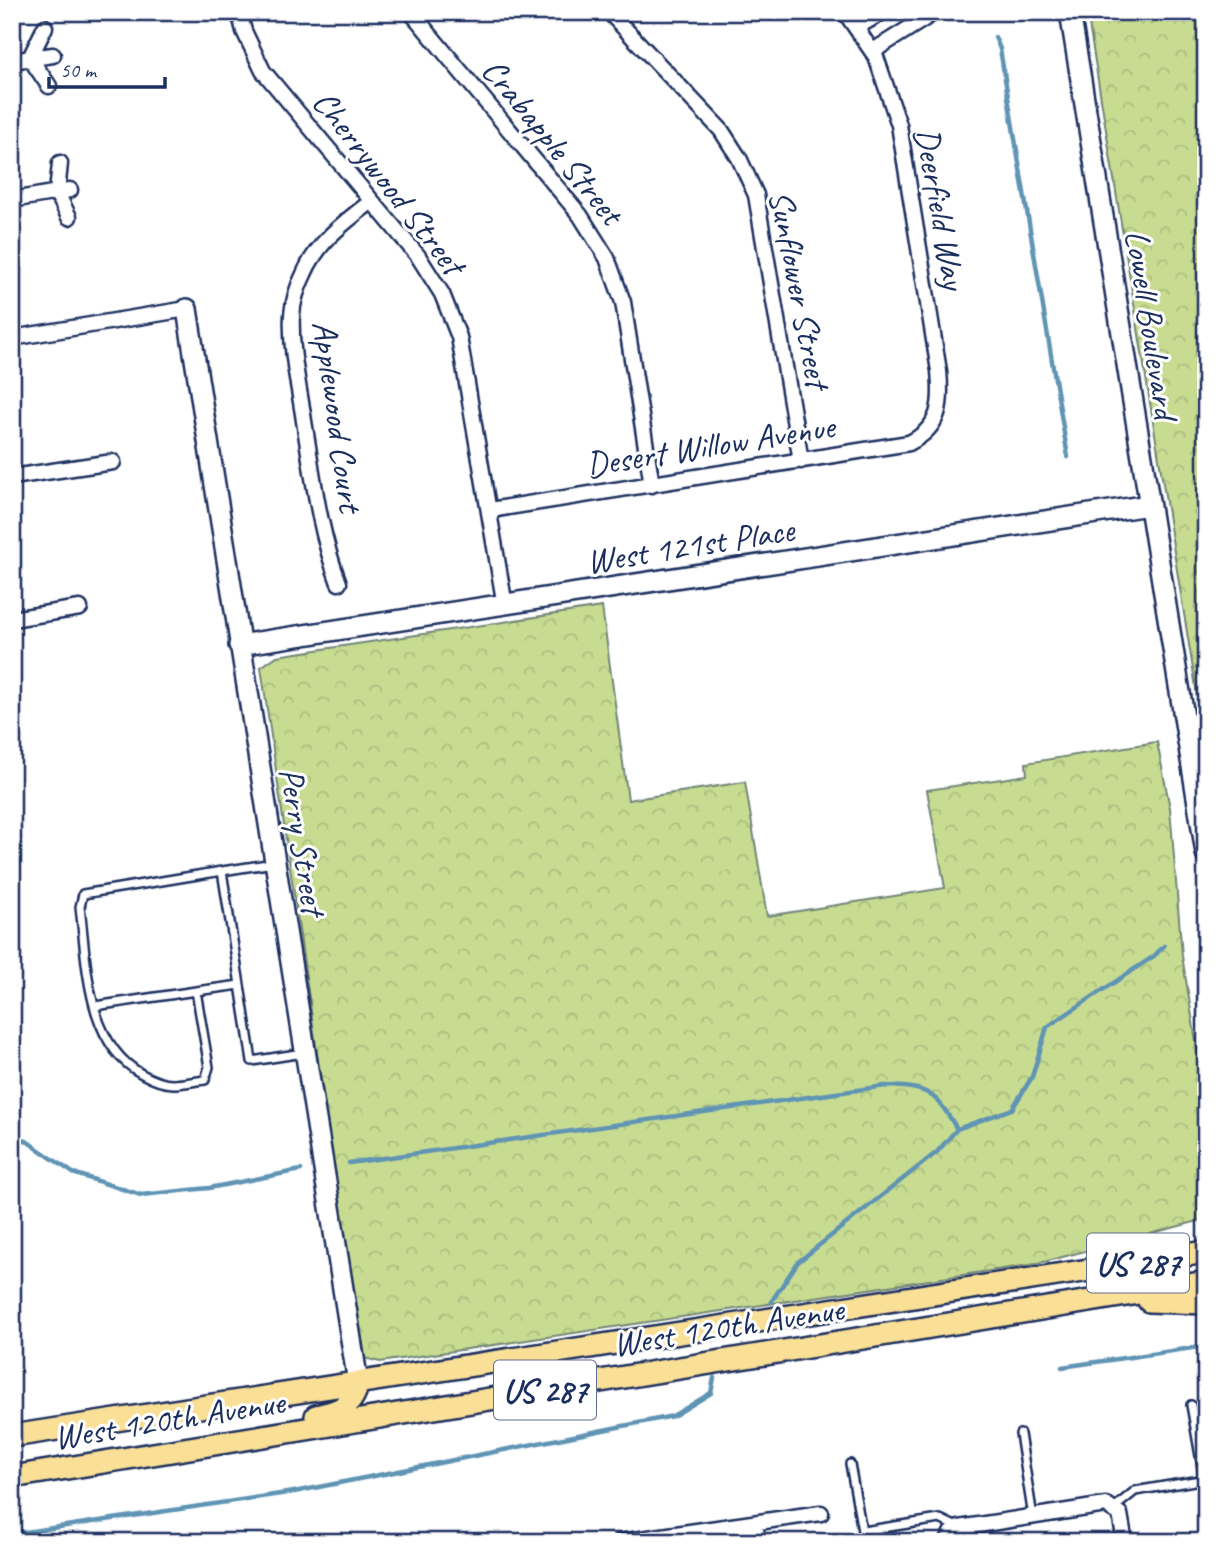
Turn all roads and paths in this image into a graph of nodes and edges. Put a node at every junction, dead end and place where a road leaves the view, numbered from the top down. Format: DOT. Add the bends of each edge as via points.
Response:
graph roads {
  1 [pos="239,12"];
  2 [pos="411,12"];
  3 [pos="609,12"];
  4 [pos="845,12"];
  5 [pos="883,12"];
  6 [pos="935,12"];
  7 [pos="1070,12"];
  8 [pos="45,27"];
  9 [pos="857,27"];
  10 [pos="873,51"];
  11 [pos="53,55"];
  12 [pos="30,58"];
  13 [pos="12,61"];
  14 [pos="49,86"];
  15 [pos="60,163"];
  16 [pos="64,191"];
  17 [pos="12,200"];
  18 [pos="372,201"];
  19 [pos="69,217"];
  20 [pos="187,310"];
  21 [pos="12,338"];
  22 [pos="940,428"];
  23 [pos="801,461"];
  24 [pos="113,462"];
  25 [pos="12,477"];
  26 [pos="652,485"];
  27 [pos="1149,505"];
  28 [pos="490,510"];
  29 [pos="339,583"];
  30 [pos="505,606"];
  31 [pos="80,608"];
  32 [pos="12,619"];
  33 [pos="239,645"];
  34 [pos="1206,853"];
  35 [pos="275,863"];
  36 [pos="222,871"];
  37 [pos="240,985"];
  38 [pos="196,991"];
  39 [pos="94,1006"];
  40 [pos="305,1053"];
  41 [pos="1206,1237"];
  42 [pos="1206,1252"];
  43 [pos="1069,1275"];
  44 [pos="1206,1282"];
  45 [pos="1105,1299"];
  46 [pos="1206,1303"];
  47 [pos="358,1383"];
  48 [pos="1191,1405"];
  49 [pos="1020,1434"];
  50 [pos="12,1436"];
  51 [pos="230,1443"];
  52 [pos="850,1464"];
  53 [pos="12,1477"];
  54 [pos="1205,1479"];
  55 [pos="1117,1511"];
  56 [pos="821,1513"];
  57 [pos="1033,1517"];
  58 [pos="755,1524"];
  59 [pos="959,1528"];
  60 [pos="863,1531"];
  61 [pos="687,1537"];
  62 [pos="642,1540"];
  63 [pos="621,1542"];
  64 [pos="758,1542"];
  65 [pos="864,1542"];
  66 [pos="948,1542"];
  67 [pos="1125,1542"];
  1 -- 18 [label="street, Cherrywood Street" via="263,71"];
  2 -- 26 [label="street, Crabapple Street" via="580,215 607,258 622,302"];
  3 -- 23 [label="street, Sunflower Street" via="722,130 756,195"];
  4 -- 9 [label="street, Deerfield Way"];
  5 -- 9 [label="street"];
  6 -- 10 [label="street"];
  7 -- 27 [label="street, Lowell Boulevard"];
  8 -- 12 [label="street"];
  9 -- 10 [label="street, Deerfield Way"];
  10 -- 22 [label="street, Deerfield Way" via="899,125 941,397"];
  11 -- 12 [label="street"];
  12 -- 13 [label="street"];
  12 -- 14 [label="street"];
  15 -- 16 [label="street"];
  16 -- 17 [label="street"];
  16 -- 19 [label="street"];
  18 -- 28 [label="street, Cherrywood Street" via="418,256 454,321 466,364"];
  18 -- 29 [label="street, Applewood Court" via="338,227 315,253 292,312 318,508"];
  20 -- 21 [label="street"];
  20 -- 33 [label="street, Perry Street"];
  22 -- 23 [label="street, Desert Willow Avenue" via="909,443"];
  23 -- 26 [label="street, Desert Willow Avenue"];
  24 -- 25 [label="street"];
  26 -- 28 [label="street, Desert Willow Avenue"];
  27 -- 30 [label="street, West 121st Place"];
  27 -- 34 [label="street, Lowell Boulevard"];
  28 -- 30 [label="street, Cherrywood Street"];
  30 -- 33 [label="street, West 121st Place"];
  31 -- 32 [label="street"];
  33 -- 35 [label="street, Perry Street"];
  35 -- 36 [label="lane"];
  35 -- 40 [label="street, Perry Street"];
  36 -- 37 [label="lane"];
  36 -- 39 [label="lane" via="83,894 80,907"];
  37 -- 38 [label="lane"];
  37 -- 40 [label="lane" via="252,1061"];
  38 -- 39 [label="lane"];
  38 -- 39 [label="lane" via="209,1067 205,1080 171,1084 125,1065 106,1039"];
  40 -- 47 [label="street, Perry Street"];
  41 -- 43 [label="main road"];
  42 -- 43 [label="main road, West 120th Avenue / US 287"];
  43 -- 47 [label="main road, West 120th Avenue / US 287"];
  44 -- 45 [label="main road, West 120th Avenue / US 287"];
  45 -- 46 [label="main road"];
  45 -- 51 [label="main road, West 120th Avenue / US 287"];
  47 -- 50 [label="main road, West 120th Avenue / US 287"];
  47 -- 51 [label="main road" via="354,1399 342,1410"];
  48 -- 54 [label="lane"];
  49 -- 57 [label="lane"];
  51 -- 53 [label="main road, West 120th Avenue / US 287"];
  52 -- 60 [label="lane"];
  54 -- 55 [label="lane" via="1135,1491"];
  55 -- 57 [label="street" via="1106,1505"];
  55 -- 67 [label="street"];
  56 -- 58 [label="street"];
  57 -- 59 [label="street"];
  58 -- 61 [label="street"];
  58 -- 64 [label="street"];
  59 -- 60 [label="lane" via="940,1519"];
  59 -- 66 [label="street"];
  60 -- 65 [label="lane"];
  61 -- 62 [label="street"];
  62 -- 63 [label="street"];
}
